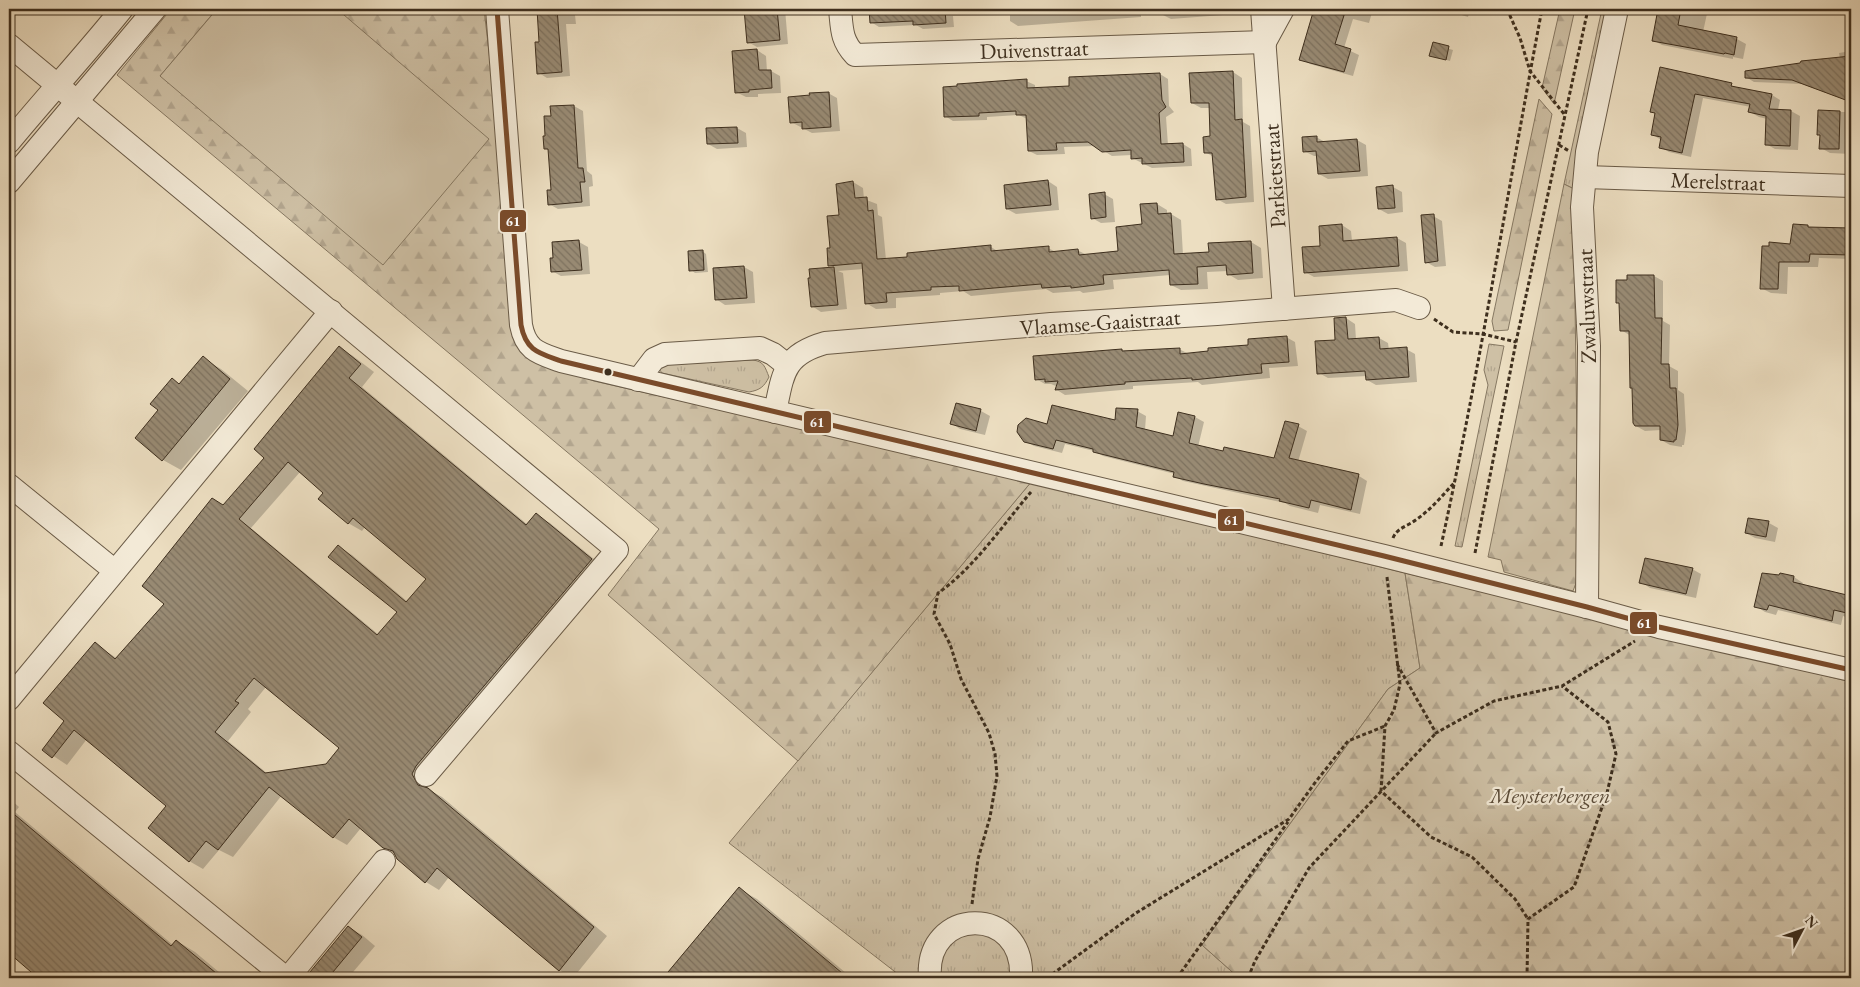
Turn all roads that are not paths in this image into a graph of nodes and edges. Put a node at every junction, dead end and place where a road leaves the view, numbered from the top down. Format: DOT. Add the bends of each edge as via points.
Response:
graph roads {
  1 [pos="122,9"];
  2 [pos="155,9"];
  3 [pos="497,9"];
  4 [pos="840,9"];
  5 [pos="1262,9"];
  6 [pos="1283,9"];
  7 [pos="1617,9"];
  8 [pos="1265,42"];
  9 [pos="9,45"];
  10 [pos="57,85"];
  11 [pos="76,101"];
  12 [pos="9,142"];
  13 [pos="1585,177"];
  14 [pos="9,182"];
  15 [pos="1851,186"];
  16 [pos="1419,308"];
  17 [pos="1284,309"];
  18 [pos="331,311"];
  19 [pos="787,365"];
  20 [pos="638,380"];
  21 [pos="775,412"];
  22 [pos="13,496"];
  23 [pos="115,571"];
  24 [pos="1588,606"];
  25 [pos="1851,670"];
  26 [pos="9,699"];
  27 [pos="9,752"];
  28 [pos="426,775"];
  29 [pos="384,861"];
  30 [pos="287,978"];
  31 [pos="930,978"];
  32 [pos="1021,978"];
  1 -- 10 [label="street"];
  2 -- 11 [label="street"];
  3 -- 20 [label="street" via="523,336 538,353"];
  4 -- 8 [label="street, Duivenstraat" via="846,45 855,55"];
  5 -- 8 [label="street, Parkietstraat"];
  6 -- 8 [label="street"];
  7 -- 13 [label="street, Zwaluwstraat"];
  8 -- 17 [label="street, Parkietstraat"];
  9 -- 10 [label="street"];
  10 -- 11 [label="street"];
  10 -- 12 [label="street"];
  11 -- 14 [label="street"];
  11 -- 18 [label="street"];
  13 -- 15 [label="street, Merelstraat"];
  13 -- 24 [label="street, Zwaluwstraat" via="1582,207 1588,346"];
  16 -- 17 [label="street, Vlaamse-Gaaistraat" via="1396,300"];
  17 -- 19 [label="street, Vlaamse-Gaaistraat" via="824,343 799,353"];
  18 -- 23 [label="street"];
  18 -- 28 [label="street" via="617,550"];
  19 -- 20 [label="street" via="760,348 665,354 654,359"];
  19 -- 21 [label="street"];
  20 -- 21 [label="street"];
  21 -- 24 [label="street"];
  22 -- 23 [label="street"];
  23 -- 26 [label="street"];
  24 -- 25 [label="street" via="1659,626"];
  27 -- 30 [label="street"];
  29 -- 30 [label="street"];
  31 -- 32 [label="street" via="929,965 941,938 952,929 982,923 1009,937 1018,950"];
}
